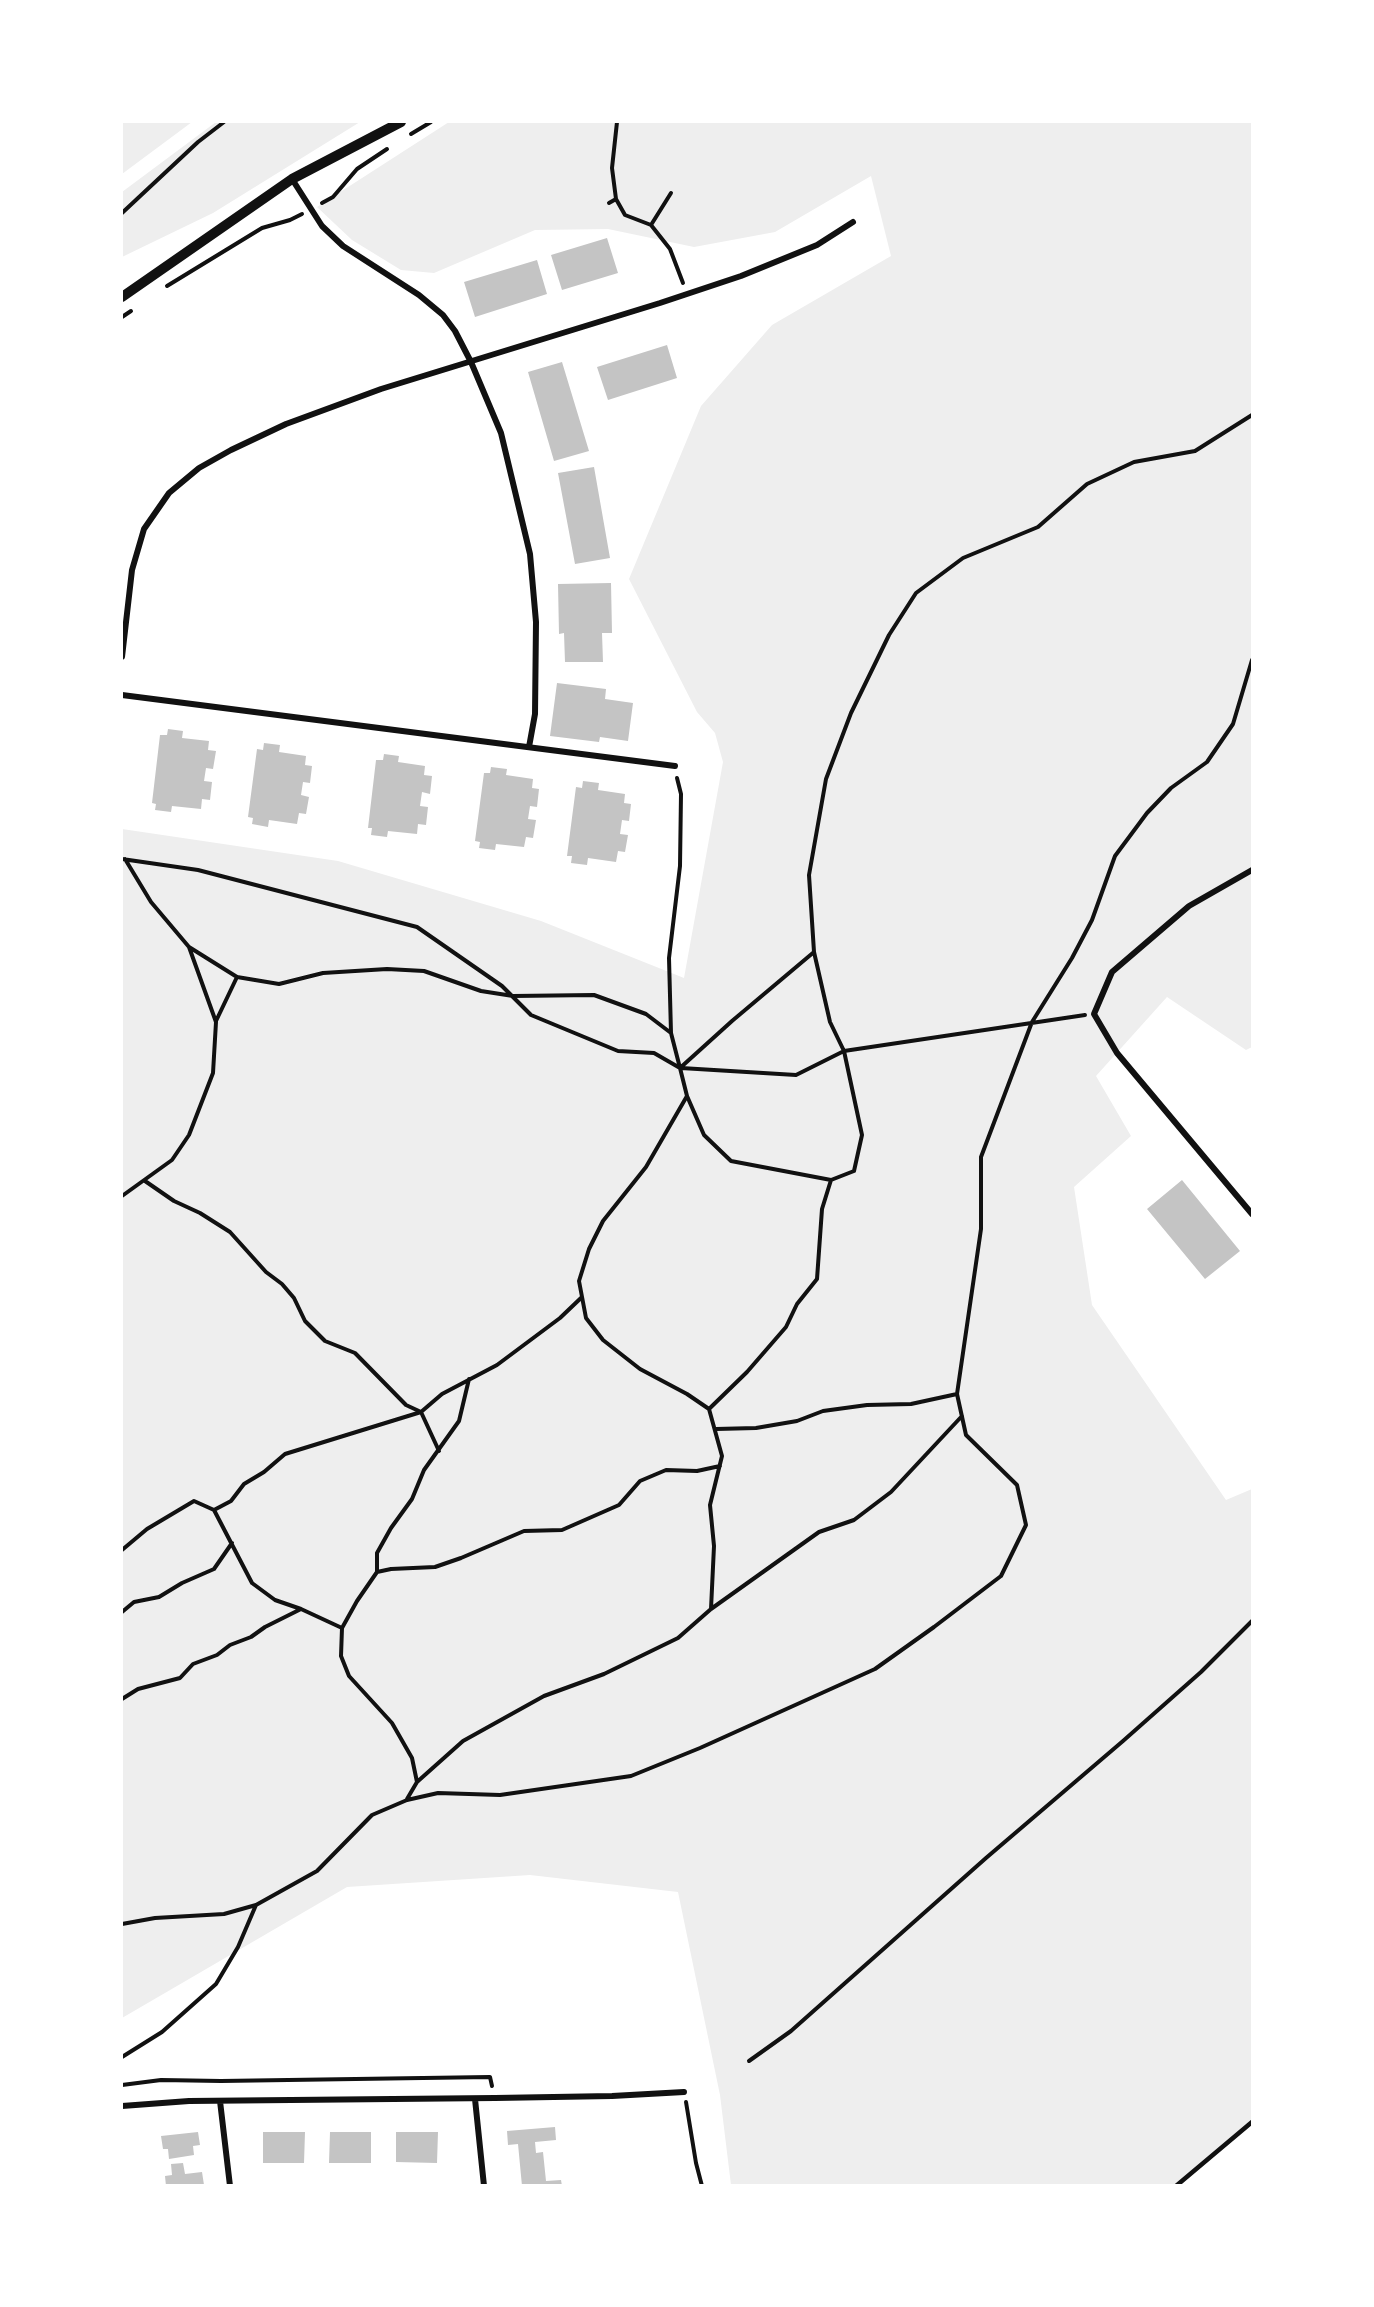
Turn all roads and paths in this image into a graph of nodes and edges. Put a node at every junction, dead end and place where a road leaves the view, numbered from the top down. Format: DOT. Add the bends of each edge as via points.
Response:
graph roads {
  1 [pos="224,122"];
  2 [pos="401,122"];
  3 [pos="431,122"];
  4 [pos="616,122"];
  5 [pos="401,140"];
  6 [pos="392,146"];
  7 [pos="292,179"];
  8 [pos="671,193"];
  9 [pos="616,199"];
  10 [pos="609,203"];
  11 [pos="310,210"];
  12 [pos="122,213"];
  13 [pos="853,222"];
  14 [pos="651,225"];
  15 [pos="162,290"];
  16 [pos="688,294"];
  17 [pos="122,297"];
  18 [pos="136,307"];
  19 [pos="122,317"];
  20 [pos="471,362"];
  21 [pos="1252,415"];
  22 [pos="122,657"];
  23 [pos="1252,660"];
  24 [pos="122,695"];
  25 [pos="529,747"];
  26 [pos="675,766"];
  27 [pos="123,859"];
  28 [pos="1252,870"];
  29 [pos="189,947"];
  30 [pos="814,952"];
  31 [pos="237,977"];
  32 [pos="513,996"];
  33 [pos="1094,1014"];
  34 [pos="216,1022"];
  35 [pos="1032,1022"];
  36 [pos="671,1033"];
  37 [pos="844,1051"];
  38 [pos="680,1068"];
  39 [pos="687,1096"];
  40 [pos="831,1180"];
  41 [pos="145,1181"];
  42 [pos="122,1196"];
  43 [pos="1252,1214"];
  44 [pos="582,1297"];
  45 [pos="470,1378"];
  46 [pos="957,1394"];
  47 [pos="709,1409"];
  48 [pos="421,1412"];
  49 [pos="962,1416"];
  50 [pos="715,1429"];
  51 [pos="439,1451"];
  52 [pos="720,1466"];
  53 [pos="214,1510"];
  54 [pos="232,1542"];
  55 [pos="122,1551"];
  56 [pos="378,1572"];
  57 [pos="301,1609"];
  58 [pos="711,1609"];
  59 [pos="122,1612"];
  60 [pos="1252,1621"];
  61 [pos="342,1628"];
  62 [pos="122,1699"];
  63 [pos="417,1782"];
  64 [pos="407,1800"];
  65 [pos="256,1905"];
  66 [pos="122,1924"];
  67 [pos="122,2057"];
  68 [pos="748,2061"];
  69 [pos="122,2085"];
  70 [pos="684,2092"];
  71 [pos="495,2098"];
  72 [pos="475,2099"];
  73 [pos="220,2101"];
  74 [pos="122,2106"];
  75 [pos="1252,2122"];
  76 [pos="230,2186"];
  77 [pos="484,2186"];
  78 [pos="702,2186"];
  79 [pos="1176,2186"];
  1 -- 12 [label="path"];
  2 -- 7 [label="street"];
  3 -- 5 [label="path"];
  4 -- 9 [label="path" via="612,168"];
  6 -- 11 [label="path" via="357,169 333,196"];
  7 -- 11 [label="street"];
  7 -- 17 [label="street"];
  8 -- 14 [label="path"];
  9 -- 10 [label="path"];
  9 -- 14 [label="path" via="625,215"];
  11 -- 15 [label="path" via="262,228"];
  11 -- 20 [label="street" via="343,246 432,305 455,331"];
  13 -- 16 [label="street" via="818,245"];
  14 -- 16 [label="path" via="670,249"];
  16 -- 20 [label="street"];
  18 -- 19 [label="path"];
  20 -- 22 [label="street" via="286,424 231,450 180,482 144,529 132,570"];
  20 -- 25 [label="street" via="501,433 530,554 536,622 535,714"];
  21 -- 30 [label="path" via="1195,451 1134,462 1087,484 1038,527 963,558 916,593 889,635 850,713 826,779 809,875"];
  23 -- 35 [label="path" via="1233,724 1207,762 1171,788 1115,856 1092,920"];
  24 -- 25 [label="street"];
  25 -- 26 [label="street"];
  26 -- 36 [label="path" via="681,794 680,866 669,958"];
  27 -- 29 [label="path"];
  27 -- 32 [label="path" via="198,870 417,927"];
  28 -- 33 [label="street" via="1189,906 1112,972"];
  29 -- 31 [label="path"];
  29 -- 34 [label="path"];
  30 -- 37 [label="path" via="830,1022"];
  30 -- 38 [label="path"];
  31 -- 32 [label="path" via="279,984 323,973 423,970 481,991"];
  31 -- 34 [label="path"];
  32 -- 36 [label="path" via="594,995 646,1014"];
  32 -- 38 [label="path" via="531,1015 570,1033 618,1051 654,1053"];
  33 -- 35 [label="path"];
  33 -- 43 [label="street" via="1117,1053"];
  34 -- 41 [label="path" via="213,1073 189,1135 172,1160"];
  35 -- 37 [label="path"];
  35 -- 46 [label="path" via="981,1157 981,1229"];
  36 -- 38 [label="path"];
  37 -- 38 [label="path" via="796,1075"];
  37 -- 40 [label="path" via="862,1135 854,1171"];
  38 -- 39 [label="path"];
  39 -- 40 [label="path" via="704,1135 731,1161"];
  39 -- 44 [label="path" via="646,1167 603,1221 579,1281"];
  40 -- 47 [label="path" via="822,1209 817,1279 797,1304 786,1327"];
  41 -- 42 [label="path"];
  41 -- 48 [label="path" via="230,1232 282,1284 305,1321 325,1341 355,1353 406,1405"];
  44 -- 45 [label="path" via="497,1365"];
  44 -- 47 [label="path" via="586,1318 603,1340 640,1369"];
  45 -- 48 [label="path"];
  45 -- 51 [label="path" via="459,1421"];
  46 -- 49 [label="path"];
  46 -- 50 [label="path" via="911,1404 823,1411 797,1421 756,1428"];
  47 -- 50 [label="path"];
  48 -- 51 [label="path"];
  48 -- 53 [label="path" via="285,1454 244,1484 231,1502"];
  49 -- 58 [label="path" via="891,1492 854,1520 819,1532"];
  49 -- 64 [label="path" via="966,1435 1017,1485 1026,1525 1001,1576 876,1669 631,1776 500,1795 438,1793"];
  50 -- 52 [label="path" via="722,1456"];
  51 -- 56 [label="path" via="377,1553"];
  52 -- 56 [label="path" via="697,1471 666,1470 640,1481 619,1505 562,1530 524,1531 435,1567"];
  52 -- 58 [label="path" via="710,1505 714,1546"];
  53 -- 54 [label="path"];
  53 -- 55 [label="path" via="194,1501 147,1529"];
  54 -- 57 [label="path" via="252,1583 275,1600"];
  54 -- 59 [label="path" via="214,1569 159,1597 135,1602"];
  56 -- 61 [label="path"];
  57 -- 61 [label="path"];
  57 -- 62 [label="path" via="193,1664 180,1678 138,1689"];
  58 -- 63 [label="path" via="678,1638 604,1674 544,1696 463,1741"];
  60 -- 68 [label="path" via="1201,1672 791,2031"];
  61 -- 63 [label="path" via="341,1656 349,1676 392,1723 412,1758"];
  63 -- 64 [label="path"];
  64 -- 65 [label="path" via="372,1815 317,1870"];
  65 -- 66 [label="path" via="224,1914"];
  65 -- 67 [label="path" via="216,1984 162,2032"];
  69 -- 71 [label="path" via="161,2080 490,2077"];
  70 -- 71 [label="street"];
  70 -- 78 [label="path"];
  71 -- 72 [label="street"];
  72 -- 73 [label="street"];
  72 -- 77 [label="street"];
  73 -- 74 [label="street"];
  73 -- 76 [label="street"];
  75 -- 79 [label="lane"];
}
